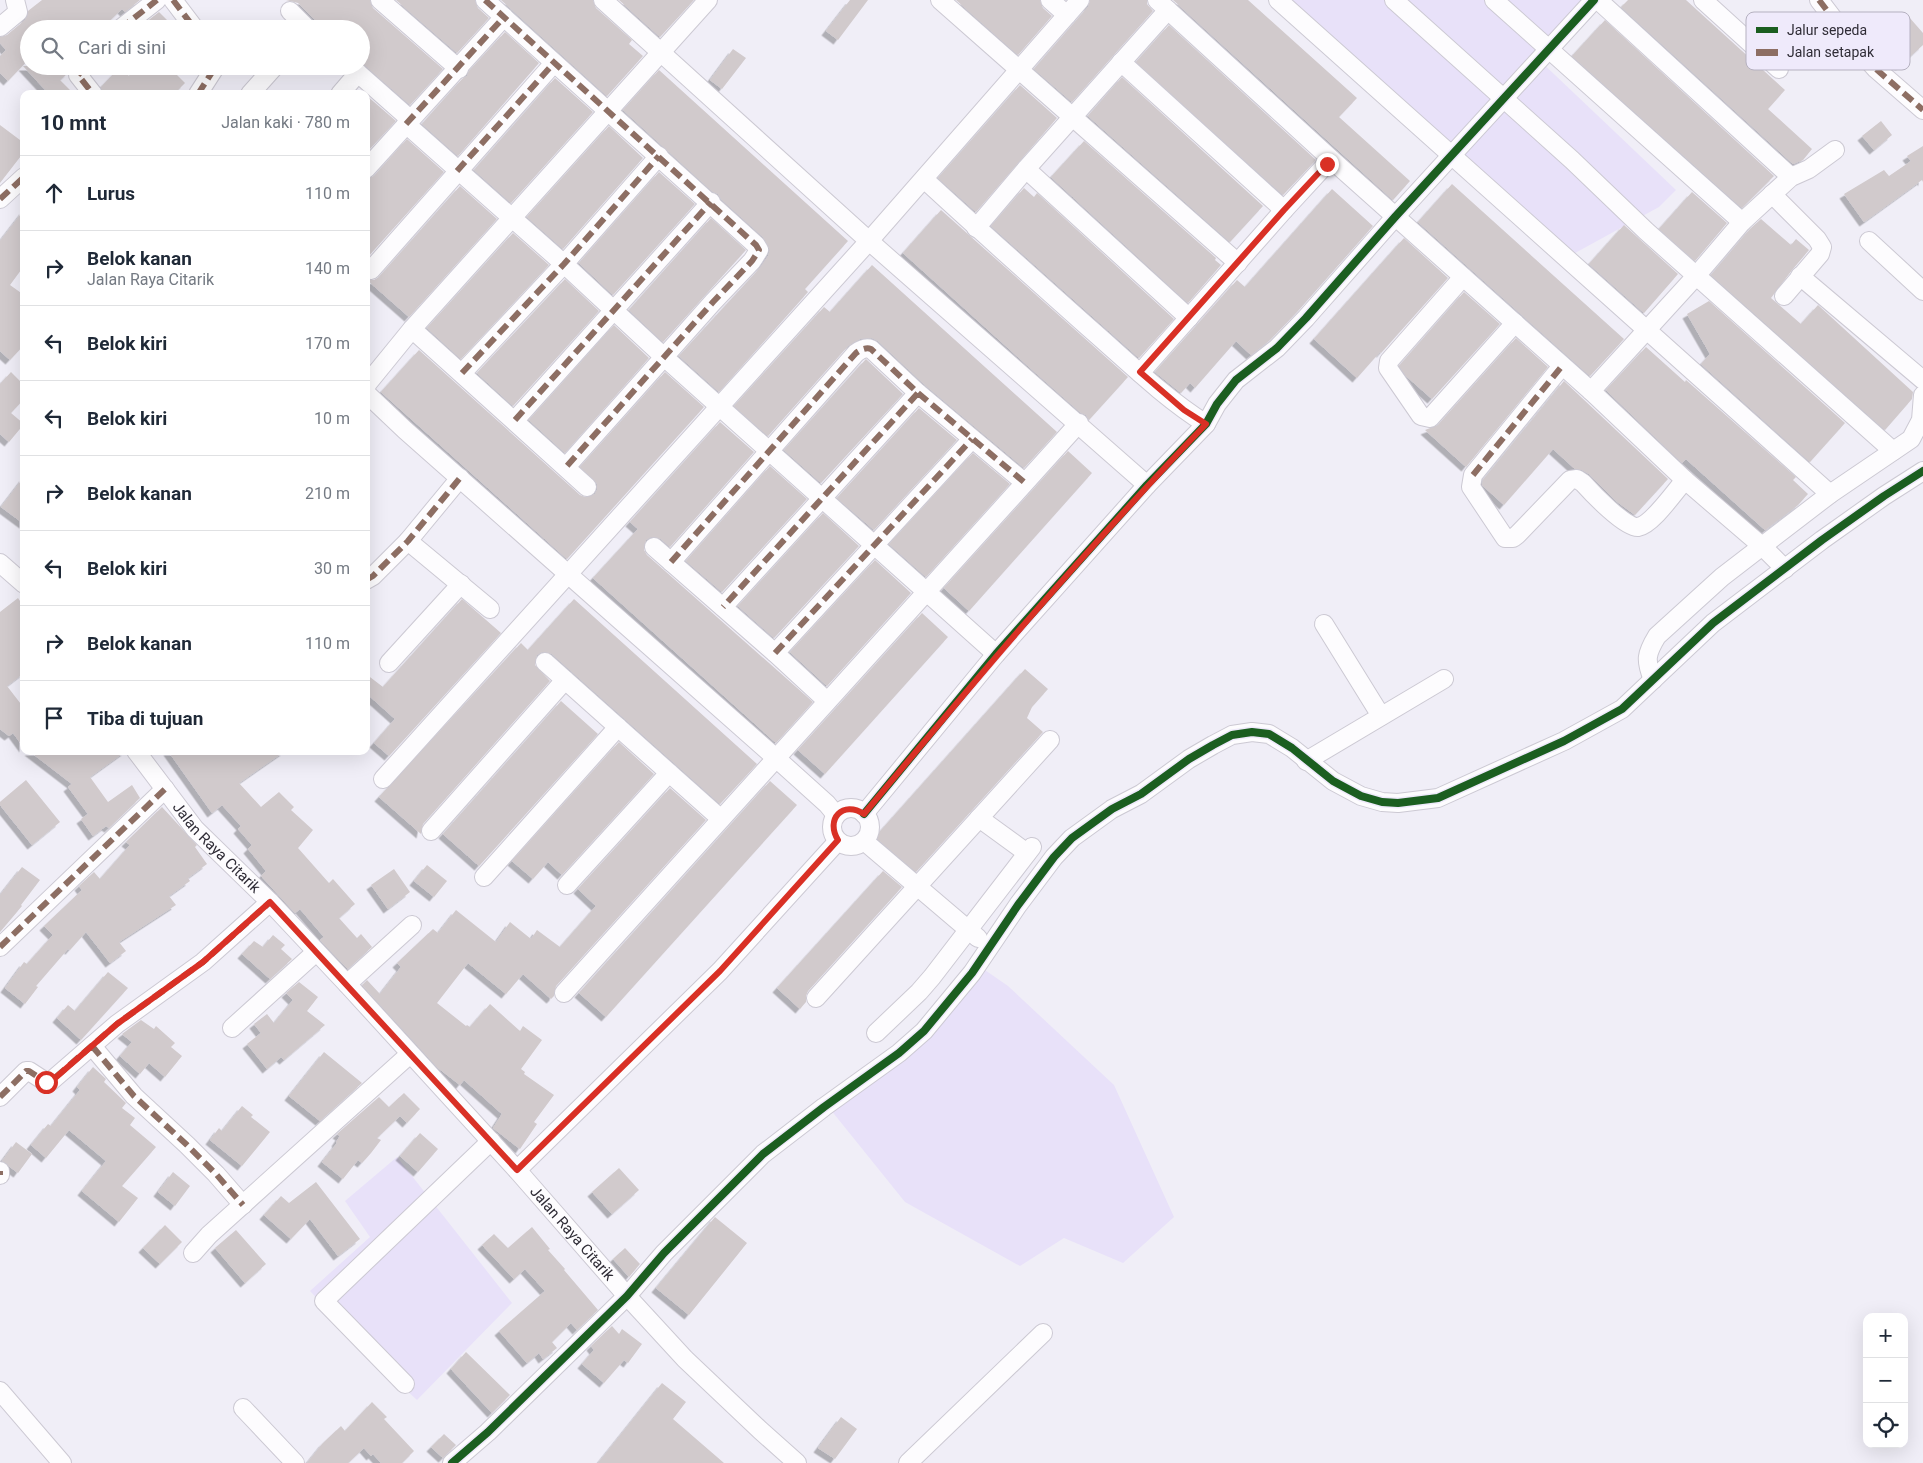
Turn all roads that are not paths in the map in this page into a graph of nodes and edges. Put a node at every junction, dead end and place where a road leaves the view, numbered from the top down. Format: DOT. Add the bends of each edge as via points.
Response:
graph roads {
  1 [pos="15,0"];
  2 [pos="157,0"];
  3 [pos="173,0"];
  4 [pos="380,0"];
  5 [pos="485,0"];
  6 [pos="603,0"];
  7 [pos="708,0"];
  8 [pos="940,0"];
  9 [pos="1050,0"];
  10 [pos="1080,0"];
  11 [pos="1278,0"];
  12 [pos="1394,0"];
  13 [pos="1494,0"];
  14 [pos="1596,0"];
  15 [pos="1703,0"];
  16 [pos="1162,5"];
  17 [pos="290,11"];
  18 [pos="1066,15"];
  19 [pos="504,17"];
  20 [pos="131,20"];
  21 [pos="188,20"];
  22 [pos="299,20"];
  23 [pos="0,27"];
  24 [pos="1746,39"];
  25 [pos="1549,49"];
  26 [pos="662,51"];
  27 [pos="1120,62"];
  28 [pos="554,63"];
  29 [pos="1018,68"];
  30 [pos="459,69"];
  31 [pos="1877,70"];
  32 [pos="78,75"];
  33 [pos="210,75"];
  34 [pos="267,75"];
  35 [pos="351,75"];
  36 [pos="359,75"];
  37 [pos="90,90"];
  38 [pos="201,90"];
  39 [pos="254,90"];
  40 [pos="342,90"];
  41 [pos="1504,98"];
  42 [pos="608,110"];
  43 [pos="1923,110"];
  44 [pos="1072,116"];
  45 [pos="408,122"];
  46 [pos="1835,150"];
  47 [pos="1452,154"];
  48 [pos="659,156"];
  49 [pos="1331,159"];
  50 [pos="370,165"];
  51 [pos="1026,169"];
  52 [pos="457,171"];
  53 [pos="1791,177"];
  54 [pos="924,178"];
  55 [pos="20,181"];
  56 [pos="1772,194"];
  57 [pos="0,199"];
  58 [pos="711,202"];
  59 [pos="1284,210"];
  60 [pos="1396,216"];
  61 [pos="511,218"];
  62 [pos="1742,222"];
  63 [pos="976,228"];
  64 [pos="869,240"];
  65 [pos="1869,242"];
  66 [pos="1238,263"];
  67 [pos="564,264"];
  68 [pos="371,270"];
  69 [pos="1463,276"];
  70 [pos="1696,276"];
  71 [pos="1800,276"];
  72 [pos="1923,291"];
  73 [pos="1784,296"];
  74 [pos="615,311"];
  75 [pos="1189,318"];
  76 [pos="1515,323"];
  77 [pos="412,329"];
  78 [pos="1646,331"];
  79 [pos="664,357"];
  80 [pos="1562,366"];
  81 [pos="1140,372"];
  82 [pos="462,373"];
  83 [pos="1923,380"];
  84 [pos="370,381"];
  85 [pos="918,392"];
  86 [pos="1591,392"];
  87 [pos="1923,395"];
  88 [pos="370,397"];
  89 [pos="720,406"];
  90 [pos="515,420"];
  91 [pos="1079,424"];
  92 [pos="1206,424"];
  93 [pos="972,438"];
  94 [pos="770,451"];
  95 [pos="1893,451"];
  96 [pos="566,467"];
  97 [pos="1923,471"];
  98 [pos="460,478"];
  99 [pos="1684,480"];
  100 [pos="1024,482"];
  101 [pos="1147,485"];
  102 [pos="587,487"];
  103 [pos="1830,494"];
  104 [pos="824,498"];
  105 [pos="408,541"];
  106 [pos="874,546"];
  107 [pos="654,547"];
  108 [pos="1763,547"];
  109 [pos="672,562"];
  110 [pos="1785,569"];
  111 [pos="567,574"];
  112 [pos="370,578"];
  113 [pos="461,584"];
  114 [pos="927,592"];
  115 [pos="723,607"];
  116 [pos="490,609"];
  117 [pos="1324,624"];
  118 [pos="775,653"];
  119 [pos="996,654"];
  120 [pos="545,662"];
  121 [pos="389,664"];
  122 [pos="1444,679"];
  123 [pos="565,680"];
  124 [pos="1653,680"];
  125 [pos="827,701"];
  126 [pos="1381,716"];
  127 [pos="618,727"];
  128 [pos="1050,740"];
  129 [pos="139,755"];
  130 [pos="777,758"];
  131 [pos="1306,760"];
  132 [pos="669,773"];
  133 [pos="382,779"];
  134 [pos="165,789"];
  135 [pos="864,814"];
  136 [pos="836,816"];
  137 [pos="980,818"];
  138 [pos="721,819"];
  139 [pos="431,831"];
  140 [pos="838,840"];
  141 [pos="864,840"];
  142 [pos="484,877"];
  143 [pos="567,885"];
  144 [pos="917,886"];
  145 [pos="270,902"];
  146 [pos="412,924"];
  147 [pos="968,931"];
  148 [pos="0,947"];
  149 [pos="990,947"];
  150 [pos="316,952"];
  151 [pos="347,984"];
  152 [pos="564,994"];
  153 [pos="816,998"];
  154 [pos="232,1028"];
  155 [pos="876,1033"];
  156 [pos="92,1046"];
  157 [pos="410,1054"];
  158 [pos="0,1098"];
  159 [pos="491,1141"];
  160 [pos="517,1170"];
  161 [pos="243,1205"];
  162 [pos="193,1254"];
  163 [pos="628,1296"];
  164 [pos="1043,1333"];
  165 [pos="405,1384"];
  166 [pos="0,1391"];
  167 [pos="243,1408"];
  168 [pos="62,1463"];
  169 [pos="295,1463"];
  170 [pos="452,1463"];
  171 [pos="797,1463"];
  172 [pos="908,1463"];
  1 -- 23 [label="street" via="18,12"];
  2 -- 20 [label="street"];
  3 -- 21 [label="street"];
  4 -- 30 [label="street"];
  5 -- 19 [label="street"];
  6 -- 26 [label="street"];
  7 -- 26 [label="street"];
  8 -- 29 [label="street"];
  9 -- 18 [label="street"];
  10 -- 18 [label="street"];
  11 -- 47 [label="street"];
  12 -- 41 [label="street"];
  13 -- 25 [label="street"];
  14 -- 25 [label="street"];
  14 -- 53 [label="street"];
  15 -- 24 [label="street"];
  16 -- 27 [label="street"];
  16 -- 49 [label="street"];
  17 -- 22 [label="street"];
  18 -- 29 [label="street"];
  19 -- 28 [label="street"];
  19 -- 30 [label="street"];
  25 -- 41 [label="street"];
  25 -- 62 [label="street"];
  26 -- 42 [label="street"];
  26 -- 64 [label="street"];
  27 -- 44 [label="street"];
  27 -- 59 [label="street"];
  28 -- 42 [label="street"];
  28 -- 52 [label="street"];
  29 -- 44 [label="street"];
  29 -- 54 [label="street"];
  30 -- 45 [label="street"];
  31 -- 43 [label="street"];
  32 -- 37 [label="street"];
  33 -- 38 [label="street"];
  34 -- 39 [label="street"];
  35 -- 40 [label="street"];
  36 -- 45 [label="street"];
  41 -- 47 [label="street"];
  41 -- 70 [label="street"];
  42 -- 48 [label="street"];
  42 -- 61 [label="street"];
  44 -- 51 [label="street"];
  44 -- 66 [label="street"];
  45 -- 50 [label="street"];
  45 -- 52 [label="street"];
  46 -- 53 [label="street" via="1809,169"];
  47 -- 60 [label="street"];
  47 -- 78 [label="street"];
  48 -- 58 [label="street"];
  48 -- 67 [label="street"];
  49 -- 59 [label="street"];
  49 -- 60 [label="street"];
  51 -- 63 [label="street"];
  51 -- 75 [label="street"];
  52 -- 61 [label="street"];
  52 -- 68 [label="street"];
  53 -- 56 [label="street"];
  54 -- 63 [label="street"];
  54 -- 64 [label="street"];
  55 -- 57 [label="street"];
  56 -- 62 [label="street"];
  56 -- 71 [label="street" via="1822,247 1820,254"];
  58 -- 74 [label="street"];
  58 -- 79 [label="street" via="759,250"];
  59 -- 66 [label="street"];
  60 -- 69 [label="street"];
  60 -- 92 [label="street" via="1277,348 1236,380"];
  61 -- 67 [label="street"];
  61 -- 77 [label="street"];
  62 -- 70 [label="street"];
  63 -- 81 [label="street"];
  64 -- 89 [label="street"];
  64 -- 91 [label="street"];
  65 -- 72 [label="street"];
  66 -- 75 [label="street"];
  67 -- 74 [label="street"];
  67 -- 82 [label="street"];
  69 -- 76 [label="street"];
  69 -- 76 [label="street" via="1390,361 1388,368 1422,416 1430,418"];
  70 -- 78 [label="street"];
  70 -- 95 [label="street"];
  71 -- 73 [label="street"];
  71 -- 83 [label="street"];
  74 -- 79 [label="street"];
  74 -- 90 [label="street"];
  75 -- 81 [label="street"];
  76 -- 80 [label="street"];
  77 -- 82 [label="street"];
  77 -- 84 [label="street"];
  78 -- 86 [label="street"];
  78 -- 103 [label="street"];
  79 -- 89 [label="street"];
  79 -- 96 [label="street"];
  80 -- 86 [label="street"];
  80 -- 99 [label="street" via="1471,481 1471,487 1506,538 1517,535 1570,480 1577,479 1583,483 1628,524 1639,527 1659,512"];
  81 -- 92 [label="street" via="1184,410"];
  82 -- 90 [label="street"];
  85 -- 93 [label="street"];
  85 -- 94 [label="street" via="871,349 860,350"];
  85 -- 104 [label="street"];
  86 -- 99 [label="street"];
  87 -- 95 [label="street" via="1918,429 1912,439"];
  88 -- 98 [label="street"];
  89 -- 94 [label="street"];
  89 -- 111 [label="street"];
  90 -- 96 [label="street"];
  91 -- 100 [label="street"];
  91 -- 101 [label="street"];
  92 -- 101 [label="street"];
  93 -- 100 [label="street"];
  93 -- 106 [label="street"];
  94 -- 104 [label="street"];
  94 -- 109 [label="street"];
  95 -- 103 [label="street"];
  96 -- 102 [label="street"];
  97 -- 110 [label="street"];
  98 -- 105 [label="street"];
  98 -- 111 [label="street"];
  99 -- 108 [label="street"];
  100 -- 114 [label="street"];
  101 -- 119 [label="street"];
  103 -- 108 [label="street"];
  104 -- 106 [label="street"];
  104 -- 115 [label="street"];
  105 -- 112 [label="street"];
  105 -- 113 [label="street"];
  106 -- 114 [label="street"];
  106 -- 118 [label="street"];
  107 -- 109 [label="street"];
  108 -- 110 [label="street"];
  108 -- 124 [label="street" via="1722,577 1657,636 1646,659"];
  109 -- 115 [label="street"];
  110 -- 124 [label="street" via="1713,623"];
  111 -- 130 [label="street"];
  111 -- 133 [label="street"];
  113 -- 116 [label="street"];
  113 -- 121 [label="street"];
  114 -- 119 [label="street"];
  114 -- 125 [label="street"];
  115 -- 118 [label="street"];
  117 -- 126 [label="street"];
  118 -- 125 [label="street"];
  119 -- 135 [label="street"];
  120 -- 123 [label="street"];
  122 -- 126 [label="street"];
  123 -- 127 [label="street"];
  123 -- 139 [label="street"];
  124 -- 131 [label="street" via="1622,709 1564,741 1438,798 1398,804 1368,798 1333,781"];
  125 -- 130 [label="street"];
  126 -- 131 [label="street"];
  127 -- 132 [label="street"];
  127 -- 142 [label="street"];
  128 -- 137 [label="street"];
  129 -- 134 [label="street, Jalan Raya Citarik"];
  130 -- 136 [label="street"];
  130 -- 138 [label="street"];
  131 -- 149 [label="street" via="1269,734 1252,732 1232,736 1189,759 1072,838 1054,857"];
  132 -- 138 [label="street"];
  132 -- 143 [label="street"];
  134 -- 145 [label="street, Jalan Raya Citarik" via="195,829"];
  134 -- 148 [label="street"];
  135 -- 136 [label="street" via="850,808"];
  135 -- 141 [label="street" via="870,827"];
  136 -- 140 [label="street" via="832,824"];
  137 -- 144 [label="street"];
  137 -- 147 [label="street" via="1030,850"];
  138 -- 152 [label="street"];
  140 -- 141 [label="street" via="851,846"];
  140 -- 160 [label="street" via="720,971"];
  141 -- 144 [label="street"];
  144 -- 147 [label="street"];
  144 -- 153 [label="street"];
  145 -- 150 [label="street, Jalan Raya Citarik"];
  145 -- 156 [label="street" via="203,962"];
  146 -- 151 [label="street"];
  147 -- 149 [label="street"];
  147 -- 155 [label="street" via="920,992"];
  149 -- 163 [label="street" via="924,1031 763,1154 681,1235"];
  150 -- 151 [label="street, Jalan Raya Citarik"];
  150 -- 154 [label="street"];
  151 -- 157 [label="street, Jalan Raya Citarik"];
  156 -- 158 [label="street" via="50,1082 26,1071"];
  156 -- 161 [label="street" via="134,1096 187,1145"];
  157 -- 159 [label="street, Jalan Raya Citarik"];
  157 -- 161 [label="street"];
  159 -- 160 [label="street, Jalan Raya Citarik"];
  159 -- 165 [label="street" via="324,1302"];
  160 -- 163 [label="street, Jalan Raya Citarik"];
  161 -- 162 [label="street"];
  163 -- 170 [label="street"];
  163 -- 171 [label="street, Jalan Raya Citarik" via="685,1358"];
  164 -- 172 [label="street"];
  166 -- 168 [label="street"];
  167 -- 169 [label="street"];
}
